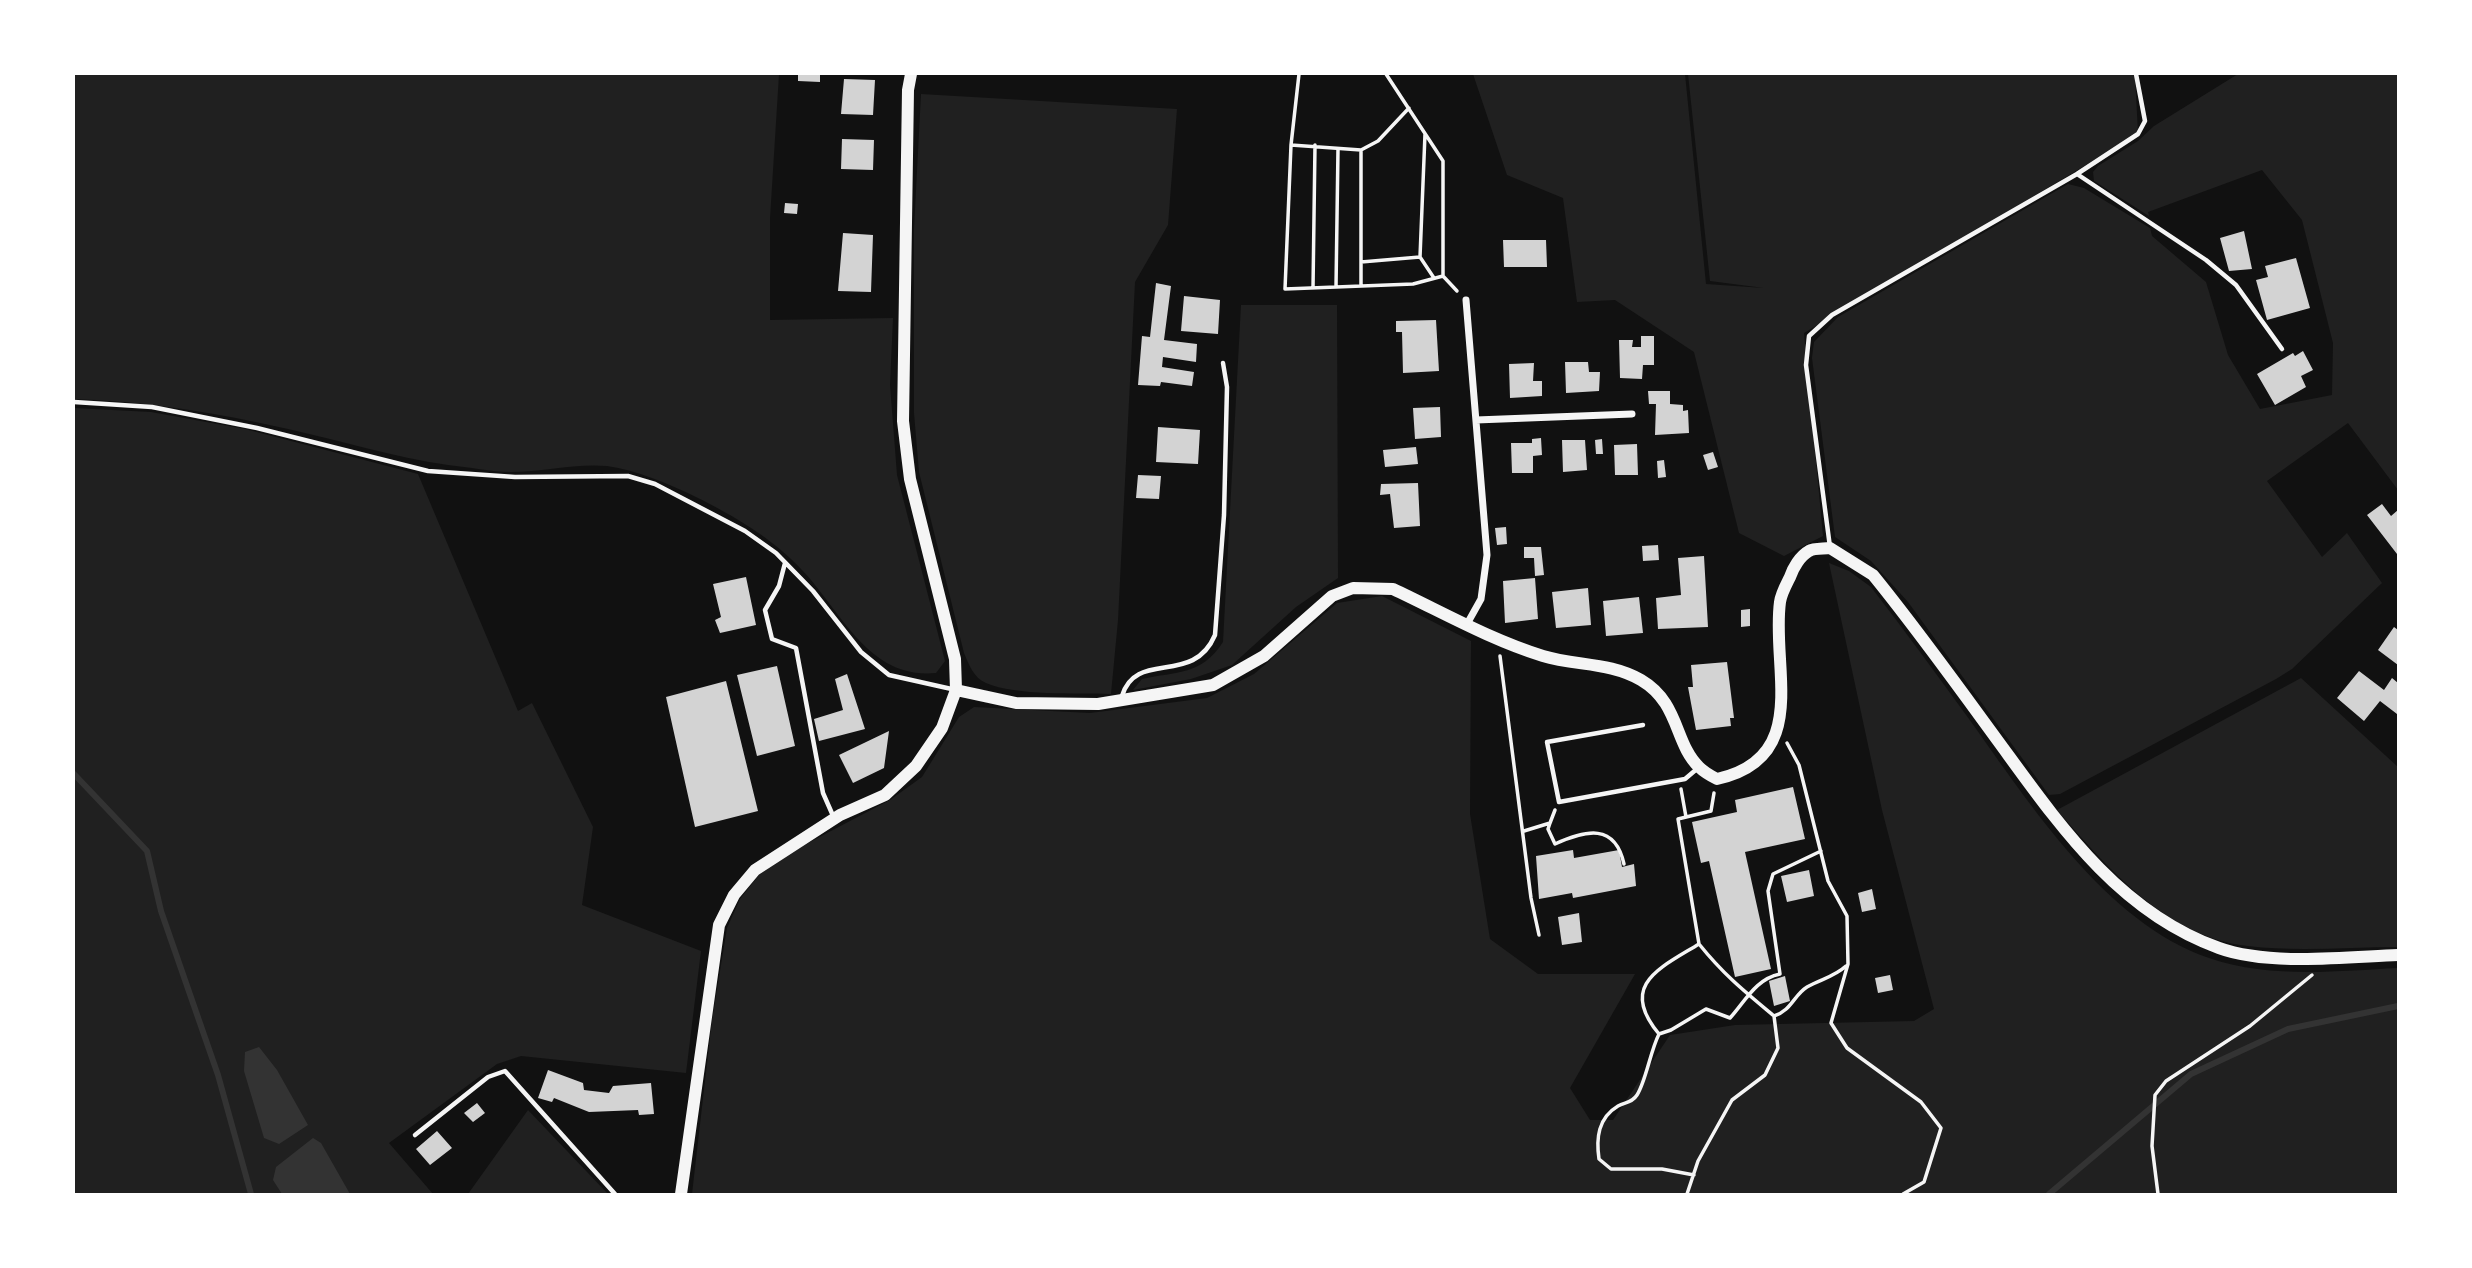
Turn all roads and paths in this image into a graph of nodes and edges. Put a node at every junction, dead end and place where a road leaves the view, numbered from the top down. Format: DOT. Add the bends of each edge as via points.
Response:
graph roads {
  1 [pos="911,74"];
  2 [pos="1299,74"];
  3 [pos="1387,74"];
  4 [pos="2136,74"];
  5 [pos="1409,108"];
  6 [pos="1425,132"];
  7 [pos="1291,145"];
  8 [pos="1315,145"];
  9 [pos="1338,149"];
  10 [pos="1361,150"];
  11 [pos="2077,174"];
  12 [pos="1420,257"];
  13 [pos="1361,262"];
  14 [pos="1443,276"];
  15 [pos="1434,278"];
  16 [pos="1361,286"];
  17 [pos="1336,287"];
  18 [pos="1313,288"];
  19 [pos="1466,300"];
  20 [pos="2282,349"];
  21 [pos="1223,363"];
  22 [pos="74,402"];
  23 [pos="1632,414"];
  24 [pos="1476,420"];
  25 [pos="1830,548"];
  26 [pos="785,562"];
  27 [pos="1467,624"];
  28 [pos="1498,640"];
  29 [pos="956,690"];
  30 [pos="1121,700"];
  31 [pos="1643,725"];
  32 [pos="1775,735"];
  33 [pos="1699,768"];
  34 [pos="1717,779"];
  35 [pos="1679,780"];
  36 [pos="1559,802"];
  37 [pos="1686,817"];
  38 [pos="834,818"];
  39 [pos="1550,823"];
  40 [pos="1523,831"];
  41 [pos="1821,851"];
  42 [pos="1623,864"];
  43 [pos="1539,935"];
  44 [pos="1699,944"];
  45 [pos="2399,955"];
  46 [pos="2332,958"];
  47 [pos="1848,964"];
  48 [pos="1749,995"];
  49 [pos="1774,1016"];
  50 [pos="1659,1034"];
  51 [pos="415,1135"];
  52 [pos="1694,1175"];
  53 [pos="615,1195"];
  54 [pos="681,1195"];
  55 [pos="1687,1195"];
  56 [pos="1902,1195"];
  57 [pos="2158,1195"];
  1 -- 29 [label="street" via="903,421 910,479 955,659"];
  2 -- 7 [label="path"];
  3 -- 5 [label="path"];
  4 -- 11 [label="lane" via="2145,121 2138,134"];
  5 -- 6 [label="path"];
  5 -- 10 [label="path" via="1378,141"];
  6 -- 12 [label="path"];
  6 -- 14 [label="path" via="1443,161"];
  7 -- 8 [label="path"];
  7 -- 18 [label="path" via="1285,289"];
  8 -- 9 [label="path"];
  8 -- 18 [label="path"];
  9 -- 10 [label="path"];
  9 -- 17 [label="path"];
  10 -- 13 [label="path"];
  11 -- 20 [label="lane" via="2236,285"];
  11 -- 25 [label="lane" via="1832,315 1809,336 1806,365"];
  12 -- 13 [label="path"];
  12 -- 15 [label="path"];
  13 -- 16 [label="path"];
  14 -- 15 [label="path"];
  14 -- 19 [label="path"];
  15 -- 16 [label="path" via="1413,284"];
  16 -- 17 [label="path"];
  17 -- 18 [label="path"];
  19 -- 24 [label="street"];
  21 -- 30 [label="lane" via="1227,387 1224,514 1215,635 1208,652 1192,663 1134,675 1125,684"];
  22 -- 26 [label="lane" via="152,407 428,471 514,477 628,476 655,484 745,531"];
  23 -- 24 [label="street"];
  24 -- 27 [label="street" via="1487,555 1481,599"];
  25 -- 32 [label="street" via="1810,551 1794,567 1780,600 1784,699"];
  25 -- 46 [label="street" via="1873,575 2054,817 2125,894 2177,930 2220,949"];
  26 -- 29 [label="lane" via="861,652 889,675"];
  26 -- 38 [label="lane" via="779,586 765,610 772,639 796,648 823,793"];
  27 -- 28 [label="street"];
  27 -- 30 [label="street" via="1393,589 1353,588 1332,596 1264,656 1213,685"];
  28 -- 33 [label="street" via="1546,657 1600,664 1642,681 1672,710 1687,751"];
  28 -- 40 [label="path"];
  29 -- 30 [label="street" via="1016,703"];
  29 -- 38 [label="street" via="942,728 916,766 885,795"];
  31 -- 36 [label="lane" via="1547,742"];
  32 -- 34 [label="street" via="1753,765 1738,775"];
  32 -- 41 [label="path" via="1786,741 1799,765"];
  33 -- 34 [label="street"];
  33 -- 35 [label="lane"];
  34 -- 37 [label="path" via="1711,811"];
  35 -- 36 [label="lane"];
  35 -- 37 [label="path"];
  36 -- 39 [label="path"];
  37 -- 44 [label="path" via="1678,819"];
  38 -- 54 [label="street" via="755,870 734,895 719,925"];
  39 -- 40 [label="path"];
  39 -- 42 [label="path" via="1555,844 1577,834 1605,834 1620,846"];
  40 -- 43 [label="path"];
  41 -- 47 [label="path" via="1828,881 1847,916"];
  41 -- 48 [label="path" via="1773,874 1768,891 1780,974 1766,977"];
  44 -- 48 [label="path" via="1724,975"];
  44 -- 50 [label="path" via="1669,961 1650,977 1644,990 1644,1016"];
  45 -- 46 [label="street"];
  46 -- 57 [label="path" via="2250,1026 2166,1082 2155,1095 2152,1146"];
  47 -- 49 [label="path" via="1833,978 1805,988 1783,1013"];
  47 -- 56 [label="path" via="1831,1023 1847,1048 1922,1102 1941,1128 1924,1182"];
  48 -- 49 [label="path"];
  48 -- 50 [label="path" via="1730,1018 1706,1009"];
  49 -- 52 [label="path" via="1778,1048 1765,1075 1732,1100"];
  50 -- 52 [label="path" via="1639,1093 1600,1125 1599,1159 1611,1169 1662,1169"];
  51 -- 53 [label="lane" via="488,1077 505,1071"];
  52 -- 55 [label="path"];
}
